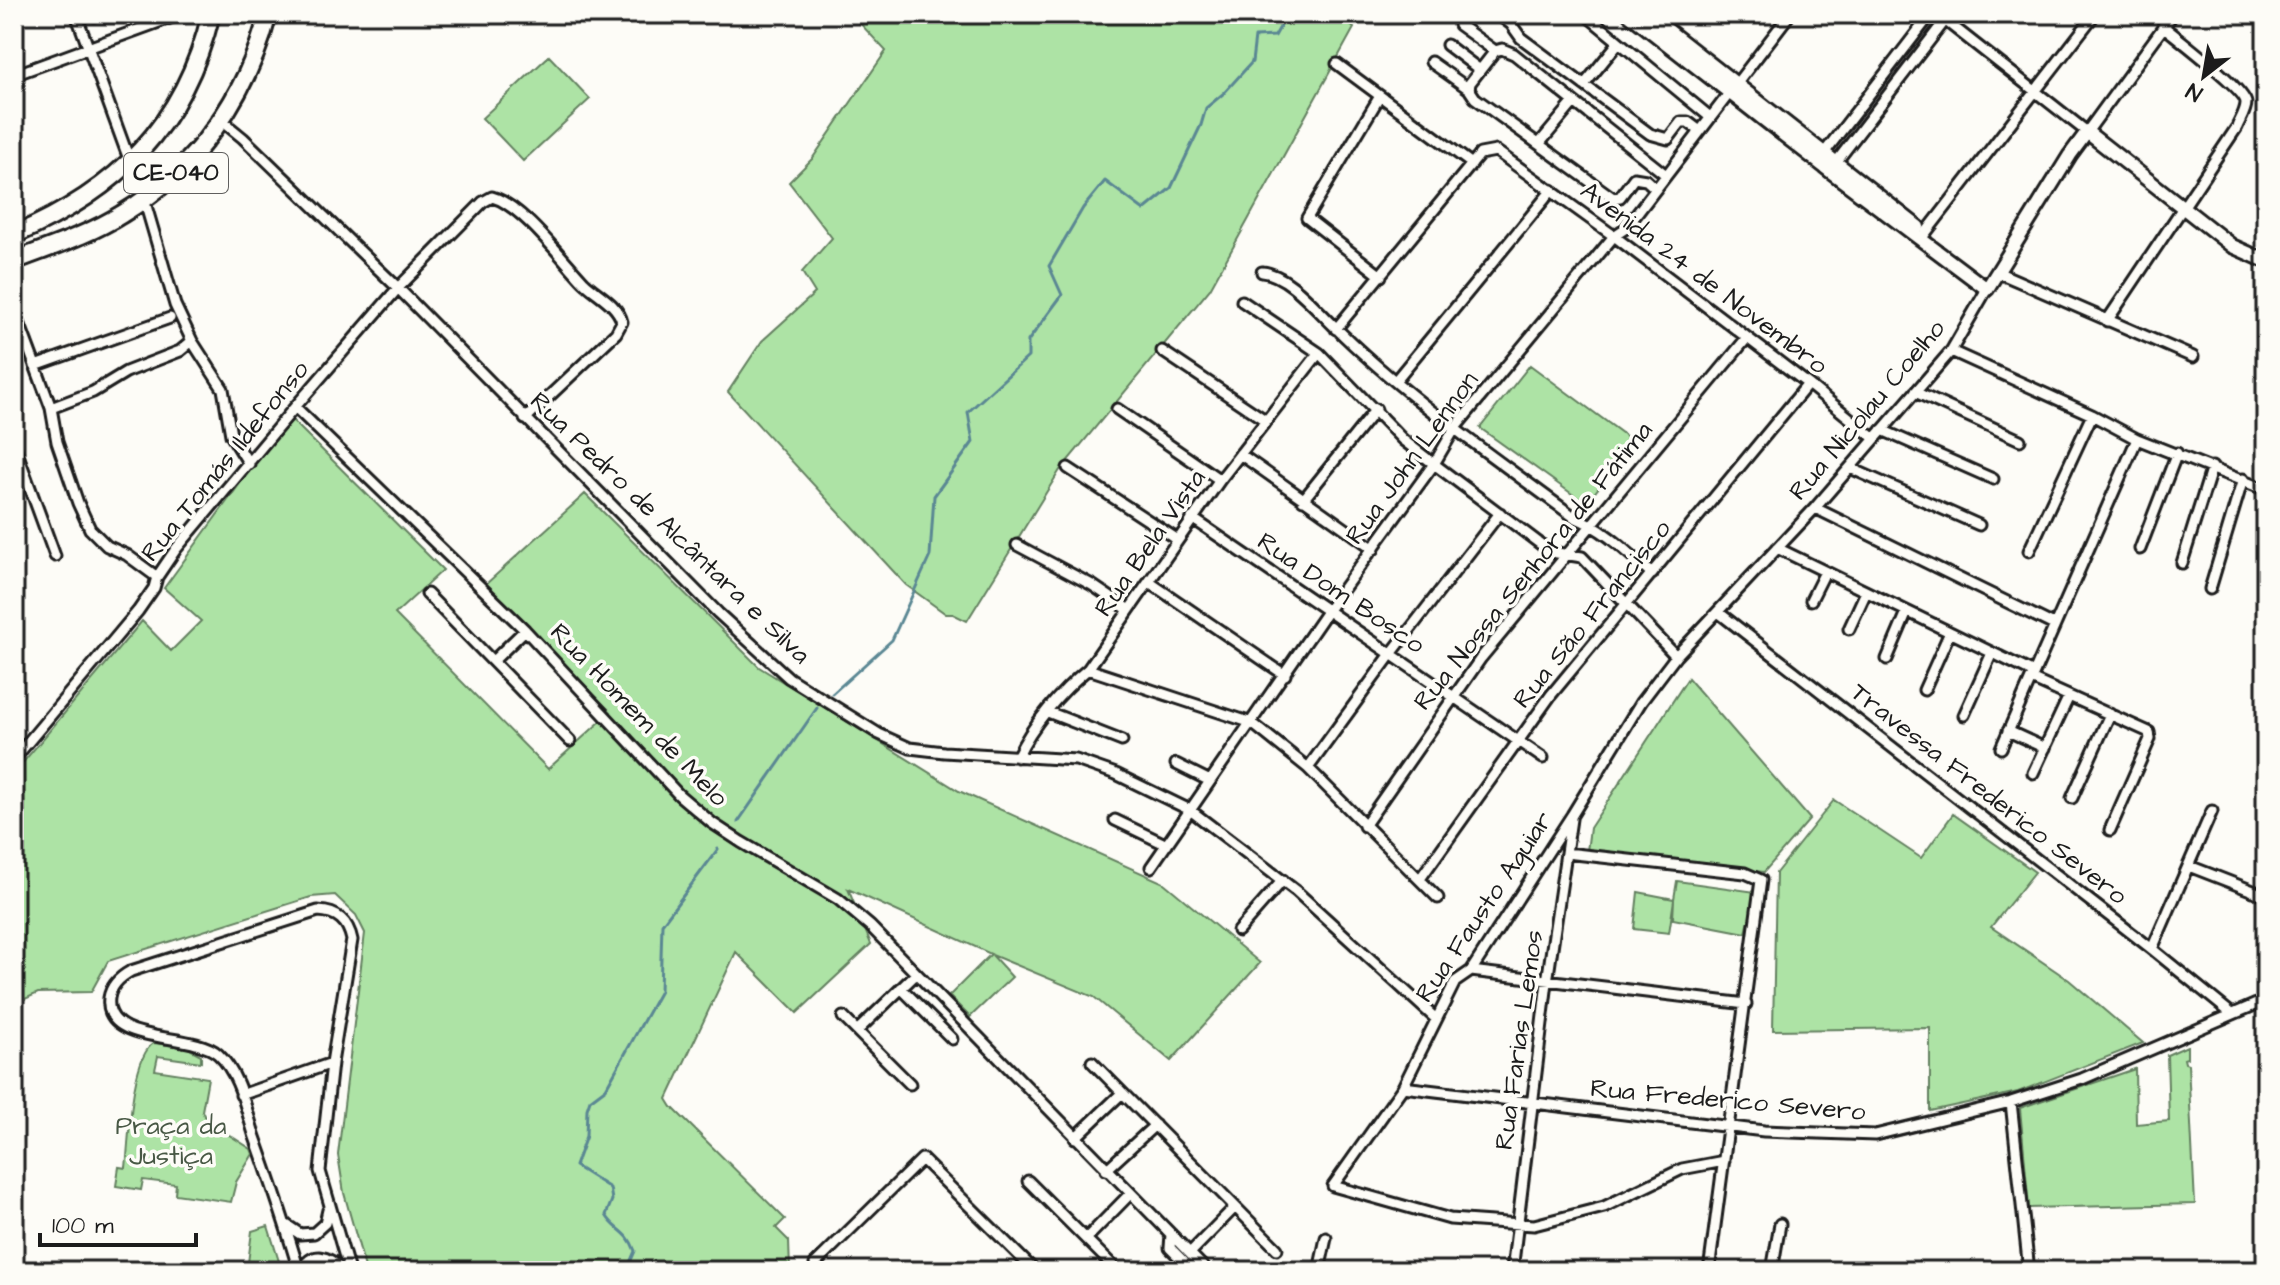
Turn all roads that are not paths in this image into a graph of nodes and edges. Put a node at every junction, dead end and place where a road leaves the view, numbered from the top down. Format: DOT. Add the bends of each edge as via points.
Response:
graph roads {
  1 [pos="76,14"];
  2 [pos="181,14"];
  3 [pos="211,14"];
  4 [pos="268,14"];
  5 [pos="1498,14"];
  6 [pos="1518,14"];
  7 [pos="1585,14"];
  8 [pos="1629,14"];
  9 [pos="1648,14"];
  10 [pos="1790,14"];
  11 [pos="2095,14"];
  12 [pos="2173,14"];
  13 [pos="1941,16"];
  14 [pos="1511,24"];
  15 [pos="1459,25"];
  16 [pos="2163,26"];
  17 [pos="1619,42"];
  18 [pos="1447,45"];
  19 [pos="89,48"];
  20 [pos="1495,51"];
  21 [pos="1431,62"];
  22 [pos="1337,64"];
  23 [pos="1480,70"];
  24 [pos="14,75"];
  25 [pos="1584,85"];
  26 [pos="1732,88"];
  27 [pos="1469,89"];
  28 [pos="2035,91"];
  29 [pos="1380,96"];
  30 [pos="1574,102"];
  31 [pos="1710,117"];
  32 [pos="221,120"];
  33 [pos="1700,131"];
  34 [pos="2087,132"];
  35 [pos="1539,144"];
  36 [pos="1821,157"];
  37 [pos="130,162"];
  38 [pos="1472,164"];
  39 [pos="1833,167"];
  40 [pos="1666,175"];
  41 [pos="1656,189"];
  42 [pos="1552,190"];
  43 [pos="144,199"];
  44 [pos="2182,208"];
  45 [pos="14,235"];
  46 [pos="1614,236"];
  47 [pos="1924,236"];
  48 [pos="14,261"];
  49 [pos="2266,261"];
  50 [pos="1262,272"];
  51 [pos="1381,276"];
  52 [pos="1991,281"];
  53 [pos="398,288"];
  54 [pos="1242,301"];
  55 [pos="14,309"];
  56 [pos="170,318"];
  57 [pos="2107,321"];
  58 [pos="1336,329"];
  59 [pos="1746,339"];
  60 [pos="192,341"];
  61 [pos="1162,351"];
  62 [pos="1951,351"];
  63 [pos="1319,353"];
  64 [pos="2193,357"];
  65 [pos="35,366"];
  66 [pos="1396,380"];
  67 [pos="1808,384"];
  68 [pos="1915,392"];
  69 [pos="295,407"];
  70 [pos="51,408"];
  71 [pos="1117,409"];
  72 [pos="1376,409"];
  73 [pos="2092,415"];
  74 [pos="525,419"];
  75 [pos="1265,420"];
  76 [pos="1455,428"];
  77 [pos="1882,430"];
  78 [pos="1874,438"];
  79 [pos="2137,439"];
  80 [pos="2020,440"];
  81 [pos="14,444"];
  82 [pos="2177,453"];
  83 [pos="1240,454"];
  84 [pos="249,464"];
  85 [pos="1434,464"];
  86 [pos="2212,467"];
  87 [pos="1068,468"];
  88 [pos="1850,468"];
  89 [pos="18,470"];
  90 [pos="1993,479"];
  91 [pos="2243,479"];
  92 [pos="1220,480"];
  93 [pos="2266,490"];
  94 [pos="1303,500"];
  95 [pos="1815,508"];
  96 [pos="1500,513"];
  97 [pos="1192,518"];
  98 [pos="1592,524"];
  99 [pos="1979,525"];
  100 [pos="1178,540"];
  101 [pos="1017,545"];
  102 [pos="1777,548"];
  103 [pos="1374,549"];
  104 [pos="2140,549"];
  105 [pos="2029,551"];
  106 [pos="55,556"];
  107 [pos="1566,556"];
  108 [pos="2182,563"];
  109 [pos="1825,572"];
  110 [pos="1652,574"];
  111 [pos="157,577"];
  112 [pos="1149,582"];
  113 [pos="2210,589"];
  114 [pos="1866,592"];
  115 [pos="427,594"];
  116 [pos="1811,600"];
  117 [pos="1626,603"];
  118 [pos="1129,610"];
  119 [pos="1328,610"];
  120 [pos="1718,612"];
  121 [pos="1907,612"];
  122 [pos="2054,625"];
  123 [pos="1849,629"];
  124 [pos="525,630"];
  125 [pos="1950,632"];
  126 [pos="1992,653"];
  127 [pos="1391,654"];
  128 [pos="1676,656"];
  129 [pos="1887,659"];
  130 [pos="493,661"];
  131 [pos="1088,669"];
  132 [pos="1285,675"];
  133 [pos="2033,676"];
  134 [pos="1924,690"];
  135 [pos="2069,696"];
  136 [pos="1453,697"];
  137 [pos="1048,712"];
  138 [pos="2110,714"];
  139 [pos="1964,715"];
  140 [pos="1252,723"];
  141 [pos="2008,731"];
  142 [pos="1518,740"];
  143 [pos="570,741"];
  144 [pos="1122,741"];
  145 [pos="2001,748"];
  146 [pos="2045,748"];
  147 [pos="1017,757"];
  148 [pos="1543,758"];
  149 [pos="14,759"];
  150 [pos="1176,764"];
  151 [pos="1308,768"];
  152 [pos="2033,773"];
  153 [pos="1210,781"];
  154 [pos="2072,798"];
  155 [pos="1190,810"];
  156 [pos="2212,811"];
  157 [pos="1572,815"];
  158 [pos="1115,820"];
  159 [pos="1364,826"];
  160 [pos="2110,830"];
  161 [pos="1167,845"];
  162 [pos="1566,853"];
  163 [pos="2189,866"];
  164 [pos="1151,867"];
  165 [pos="1420,879"];
  166 [pos="1283,880"];
  167 [pos="2266,896"];
  168 [pos="1438,898"];
  169 [pos="1238,931"];
  170 [pos="2152,949"];
  171 [pos="1471,971"];
  172 [pos="916,974"];
  173 [pos="1547,982"];
  174 [pos="901,988"];
  175 [pos="2266,1000"];
  176 [pos="1746,1004"];
  177 [pos="2232,1014"];
  178 [pos="843,1017"];
  179 [pos="1435,1018"];
  180 [pos="857,1031"];
  181 [pos="952,1039"];
  182 [pos="1092,1062"];
  183 [pos="332,1063"];
  184 [pos="910,1084"];
  185 [pos="1403,1087"];
  186 [pos="1122,1093"];
  187 [pos="241,1095"];
  188 [pos="2011,1102"];
  189 [pos="1531,1104"];
  190 [pos="1155,1125"];
  191 [pos="1729,1127"];
  192 [pos="1075,1138"];
  193 [pos="1724,1161"];
  194 [pos="1106,1170"];
  195 [pos="1028,1181"];
  196 [pos="1130,1194"];
  197 [pos="329,1207"];
  198 [pos="1235,1207"];
  199 [pos="285,1224"];
  200 [pos="1780,1224"];
  201 [pos="1517,1225"];
  202 [pos="1171,1234"];
  203 [pos="1326,1238"];
  204 [pos="1086,1239"];
  205 [pos="1277,1249"];
  206 [pos="1190,1253"];
  207 [pos="818,1268"];
  208 [pos="300,1271"];
  209 [pos="342,1271"];
  210 [pos="349,1271"];
  211 [pos="1035,1271"];
  212 [pos="1118,1271"];
  213 [pos="1193,1271"];
  214 [pos="1207,1271"];
  215 [pos="1319,1271"];
  216 [pos="1512,1271"];
  217 [pos="1709,1271"];
  218 [pos="1772,1271"];
  219 [pos="2029,1271"];
  1 -- 19 [label="street"];
  2 -- 19 [label="street"];
  3 -- 37 [label="highway, CE-040" via="182,92"];
  4 -- 32 [label="highway, CE-040" via="246,76"];
  5 -- 14 [label="street"];
  6 -- 14 [label="street"];
  7 -- 17 [label="street"];
  8 -- 26 [label="street"];
  9 -- 26 [label="street"];
  10 -- 26 [label="street, Rua John Lennon"];
  11 -- 28 [label="street"];
  12 -- 16 [label="street, Rua Nicolau Coelho"];
  13 -- 28 [label="street"];
  13 -- 36 [label="street"];
  13 -- 39 [label="street"];
  14 -- 25 [label="street" via="1521,38"];
  15 -- 20 [label="street"];
  16 -- 34 [label="street, Rua Nicolau Coelho"];
  16 -- 44 [label="street" via="2245,97 2237,127"];
  17 -- 25 [label="street"];
  17 -- 31 [label="street"];
  18 -- 23 [label="street"];
  19 -- 24 [label="street"];
  19 -- 37 [label="street"];
  20 -- 23 [label="street"];
  20 -- 30 [label="street" via="1514,54"];
  21 -- 27 [label="street"];
  22 -- 29 [label="street"];
  23 -- 27 [label="street"];
  25 -- 33 [label="street" via="1650,134 1668,139 1681,122"];
  26 -- 31 [label="street, Rua John Lennon"];
  26 -- 36 [label="street"];
  27 -- 35 [label="street"];
  28 -- 34 [label="street"];
  28 -- 47 [label="street"];
  29 -- 38 [label="street"];
  29 -- 51 [label="street" via="1307,218"];
  30 -- 35 [label="street"];
  30 -- 40 [label="street"];
  31 -- 33 [label="street, Rua John Lennon"];
  32 -- 43 [label="highway, CE-040" via="186,162"];
  32 -- 53 [label="street, Rua Pedro de Alcântara e Silva"];
  33 -- 40 [label="street, Rua John Lennon"];
  34 -- 44 [label="street"];
  34 -- 52 [label="street, Rua Nicolau Coelho"];
  35 -- 41 [label="street" via="1613,198 1620,197 1634,178"];
  36 -- 39 [label="street"];
  37 -- 45 [label="highway, CE-040" via="62,214"];
  38 -- 42 [label="street, Avenida 24 de Novembro" via="1484,151 1496,151"];
  38 -- 51 [label="street"];
  39 -- 47 [label="street"];
  40 -- 41 [label="street, Rua John Lennon"];
  41 -- 46 [label="street, Rua John Lennon"];
  42 -- 46 [label="street, Avenida 24 de Novembro"];
  42 -- 66 [label="street"];
  43 -- 48 [label="highway, CE-040" via="120,216"];
  43 -- 60 [label="street" via="175,305"];
  44 -- 49 [label="street" via="2232,246"];
  44 -- 57 [label="street"];
  46 -- 59 [label="street, Avenida 24 de Novembro"];
  46 -- 76 [label="street, Rua John Lennon"];
  47 -- 52 [label="street"];
  50 -- 58 [label="street" via="1272,273 1307,299"];
  51 -- 58 [label="street"];
  52 -- 57 [label="street"];
  52 -- 62 [label="street, Rua Nicolau Coelho"];
  53 -- 69 [label="street, Rua Tomás Ildefonso"];
  53 -- 74 [label="street, Rua Pedro de Alcântara e Silva"];
  53 -- 74 [label="street, Rua Tomás Ildefonso" via="492,197 510,206 615,309 622,322 616,333"];
  54 -- 63 [label="street"];
  55 -- 65 [label="street"];
  56 -- 65 [label="street"];
  57 -- 64 [label="street"];
  58 -- 66 [label="street"];
  59 -- 67 [label="street, Avenida 24 de Novembro"];
  59 -- 98 [label="street, Rua Nossa Senhora de Fátima"];
  60 -- 70 [label="street"];
  60 -- 84 [label="street" via="223,389 231,435"];
  61 -- 75 [label="street"];
  62 -- 68 [label="street, Rua Nicolau Coelho"];
  62 -- 73 [label="street"];
  63 -- 72 [label="street"];
  63 -- 75 [label="street, Rua Bela Vista"];
  65 -- 70 [label="street"];
  66 -- 76 [label="street"];
  67 -- 78 [label="street, Avenida 24 de Novembro"];
  67 -- 110 [label="street, Rua São Francisco"];
  68 -- 77 [label="street, Rua Nicolau Coelho"];
  68 -- 80 [label="street"];
  69 -- 84 [label="street, Rua Tomás Ildefonso"];
  69 -- 124 [label="street, Rua Homem de Melo"];
  70 -- 111 [label="street" via="57,442 90,529"];
  71 -- 92 [label="street"];
  72 -- 85 [label="street"];
  72 -- 94 [label="street"];
  73 -- 79 [label="street"];
  73 -- 105 [label="street"];
  74 -- 147 [label="street, Rua Pedro de Alcântara e Silva" via="770,663 804,689 910,748"];
  75 -- 83 [label="street, Rua Bela Vista"];
  76 -- 85 [label="street, Rua John Lennon"];
  76 -- 98 [label="street" via="1574,517"];
  77 -- 78 [label="street, Rua Nicolau Coelho"];
  77 -- 90 [label="street"];
  78 -- 88 [label="street, Rua Nicolau Coelho"];
  79 -- 82 [label="street"];
  79 -- 122 [label="street"];
  81 -- 89 [label="street"];
  82 -- 86 [label="street"];
  82 -- 104 [label="street"];
  83 -- 92 [label="street, Rua Bela Vista"];
  83 -- 94 [label="street"];
  84 -- 111 [label="street, Rua Tomás Ildefonso"];
  85 -- 96 [label="street"];
  85 -- 103 [label="street, Rua John Lennon"];
  86 -- 91 [label="street"];
  86 -- 108 [label="street"];
  87 -- 100 [label="street"];
  88 -- 95 [label="street, Rua Nicolau Coelho"];
  88 -- 99 [label="street"];
  89 -- 106 [label="street"];
  91 -- 93 [label="street"];
  91 -- 113 [label="street"];
  92 -- 97 [label="street, Rua Bela Vista"];
  94 -- 103 [label="street"];
  95 -- 102 [label="street, Rua Nicolau Coelho"];
  95 -- 122 [label="street"];
  96 -- 107 [label="street" via="1551,552"];
  96 -- 127 [label="street"];
  97 -- 100 [label="street, Rua Bela Vista"];
  97 -- 119 [label="street, Rua Dom Bosco"];
  98 -- 107 [label="street, Rua Nossa Senhora de Fátima"];
  98 -- 110 [label="street"];
  100 -- 112 [label="street, Rua Bela Vista"];
  101 -- 118 [label="street"];
  102 -- 109 [label="street"];
  102 -- 120 [label="street, Rua Nicolau Coelho"];
  103 -- 119 [label="street, Rua John Lennon"];
  107 -- 117 [label="street" via="1582,557"];
  107 -- 136 [label="street, Rua Nossa Senhora de Fátima"];
  109 -- 114 [label="street"];
  109 -- 116 [label="street"];
  110 -- 117 [label="street, Rua São Francisco"];
  111 -- 149 [label="street, Rua Tomás Ildefonso" via="138,611"];
  112 -- 118 [label="street, Rua Bela Vista"];
  112 -- 132 [label="street"];
  114 -- 121 [label="street"];
  114 -- 123 [label="street"];
  115 -- 130 [label="street"];
  117 -- 128 [label="street"];
  117 -- 142 [label="street, Rua São Francisco"];
  118 -- 131 [label="street, Rua Bela Vista"];
  119 -- 127 [label="street, Rua Dom Bosco"];
  119 -- 132 [label="street, Rua John Lennon"];
  120 -- 128 [label="street, Rua Nicolau Coelho"];
  120 -- 170 [label="street, Travessa Frederico Severo"];
  121 -- 125 [label="street"];
  121 -- 129 [label="street"];
  122 -- 133 [label="street"];
  124 -- 130 [label="street"];
  124 -- 172 [label="street, Rua Homem de Melo" via="698,812 838,899"];
  125 -- 126 [label="street"];
  125 -- 134 [label="street"];
  126 -- 133 [label="street"];
  126 -- 139 [label="street"];
  127 -- 136 [label="street, Rua Dom Bosco"];
  127 -- 151 [label="street"];
  128 -- 157 [label="street, Rua Nicolau Coelho" via="1641,702"];
  130 -- 143 [label="street"];
  131 -- 137 [label="street, Rua Bela Vista"];
  131 -- 140 [label="street"];
  132 -- 140 [label="street, Rua John Lennon"];
  133 -- 135 [label="street"];
  133 -- 141 [label="street"];
  135 -- 138 [label="street"];
  135 -- 146 [label="street"];
  136 -- 142 [label="street, Rua Dom Bosco"];
  136 -- 159 [label="street, Rua Nossa Senhora de Fátima"];
  137 -- 144 [label="street"];
  137 -- 147 [label="street, Rua Bela Vista"];
  138 -- 154 [label="street"];
  138 -- 160 [label="street" via="2150,734"];
  140 -- 151 [label="street"];
  140 -- 153 [label="street, Rua John Lennon"];
  141 -- 145 [label="street"];
  141 -- 146 [label="street"];
  142 -- 148 [label="street, Rua Dom Bosco"];
  142 -- 165 [label="street, Rua São Francisco"];
  146 -- 152 [label="street"];
  147 -- 155 [label="street, Rua Pedro de Alcântara e Silva" via="1091,764"];
  150 -- 153 [label="street"];
  151 -- 159 [label="street"];
  153 -- 155 [label="street, Rua John Lennon"];
  155 -- 161 [label="street, Rua John Lennon"];
  155 -- 166 [label="street, Rua Pedro de Alcântara e Silva"];
  156 -- 163 [label="street"];
  157 -- 162 [label="street, Rua Farias Lemos"];
  157 -- 171 [label="street, Rua Fausto Aguiar"];
  158 -- 161 [label="street"];
  159 -- 165 [label="street"];
  161 -- 164 [label="street, Rua John Lennon"];
  162 -- 173 [label="street, Rua Farias Lemos"];
  162 -- 176 [label="street" via="1745,873 1761,880"];
  163 -- 167 [label="street"];
  163 -- 170 [label="street"];
  165 -- 168 [label="street"];
  166 -- 169 [label="street"];
  166 -- 179 [label="street, Rua Pedro de Alcântara e Silva"];
  170 -- 177 [label="street, Travessa Frederico Severo"];
  171 -- 173 [label="street"];
  171 -- 179 [label="street, Rua Fausto Aguiar" via="1455,982"];
  172 -- 174 [label="street"];
  172 -- 192 [label="street, Rua Homem de Melo"];
  173 -- 176 [label="street"];
  173 -- 189 [label="street, Rua Farias Lemos"];
  174 -- 180 [label="street"];
  174 -- 181 [label="street"];
  175 -- 177 [label="street, Rua Frederico Severo"];
  176 -- 191 [label="street"];
  177 -- 188 [label="street, Rua Frederico Severo" via="2082,1079"];
  178 -- 180 [label="street"];
  179 -- 185 [label="street, Rua Fausto Aguiar"];
  180 -- 184 [label="street"];
  182 -- 186 [label="street"];
  183 -- 187 [label="street"];
  183 -- 187 [label="street" via="352,940 348,925 337,915 301,914 131,971 114,984 108,1003 115,1021 142,1034 205,1045 227,1065"];
  183 -- 197 [label="street" via="320,1171"];
  185 -- 189 [label="street, Rua Frederico Severo"];
  185 -- 201 [label="street, Rua Fausto Aguiar" via="1333,1186 1450,1219"];
  186 -- 190 [label="street"];
  186 -- 192 [label="street"];
  187 -- 199 [label="street"];
  188 -- 191 [label="street, Rua Frederico Severo" via="1875,1135"];
  188 -- 219 [label="street"];
  189 -- 191 [label="street, Rua Frederico Severo"];
  189 -- 201 [label="street, Rua Farias Lemos"];
  190 -- 194 [label="street"];
  190 -- 198 [label="street"];
  191 -- 193 [label="street"];
  192 -- 194 [label="street, Rua Homem de Melo"];
  193 -- 201 [label="street" via="1682,1169 1604,1207"];
  193 -- 217 [label="street"];
  194 -- 196 [label="street, Rua Homem de Melo"];
  195 -- 204 [label="street"];
  196 -- 202 [label="street, Rua Homem de Melo"];
  196 -- 204 [label="street"];
  197 -- 199 [label="street" via="325,1223 314,1233 300,1234"];
  197 -- 210 [label="street"];
  198 -- 205 [label="street"];
  198 -- 206 [label="street"];
  199 -- 208 [label="street"];
  200 -- 218 [label="street"];
  201 -- 216 [label="street, Rua Farias Lemos"];
  202 -- 206 [label="street, Rua Homem de Melo"];
  202 -- 213 [label="street, Rua Homem de Melo" via="1170,1248"];
  203 -- 215 [label="street"];
  204 -- 212 [label="street"];
  206 -- 214 [label="street, Rua Homem de Melo"];
  207 -- 211 [label="street" via="922,1159"];
  208 -- 209 [label="street" via="318,1256 329,1258"];
}
